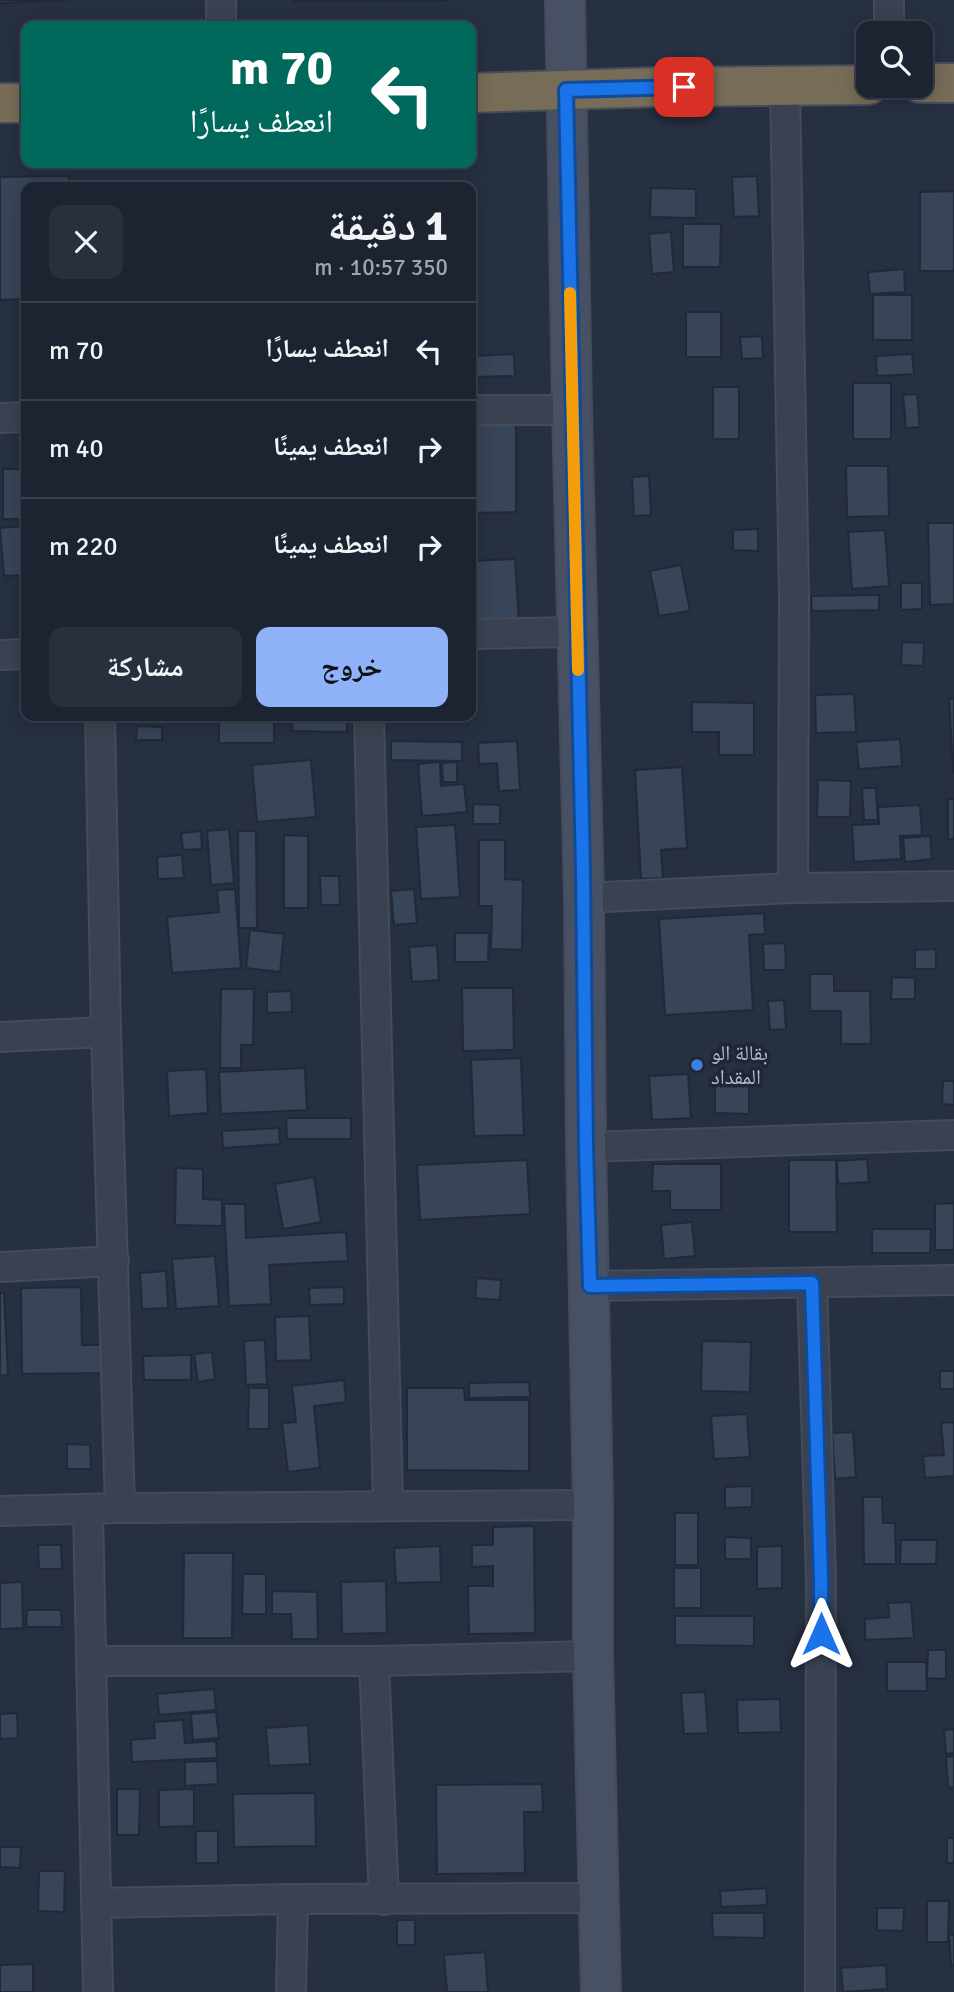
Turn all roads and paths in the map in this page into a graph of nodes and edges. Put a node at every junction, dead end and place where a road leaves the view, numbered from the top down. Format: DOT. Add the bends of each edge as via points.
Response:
graph roads {
  1 [pos="221,0"];
  2 [pos="565,0"];
  3 [pos="889,0"];
  4 [pos="221,21"];
  5 [pos="889,21"];
  6 [pos="933,83"];
  7 [pos="954,83"];
  8 [pos="856,85"];
  9 [pos="785,87"];
  10 [pos="566,90"];
  11 [pos="476,93"];
  12 [pos="0,103"];
  13 [pos="21,103"];
  14 [pos="572,410"];
  15 [pos="476,411"];
  16 [pos="21,417"];
  17 [pos="0,418"];
  18 [pos="578,632"];
  19 [pos="476,635"];
  20 [pos="21,654"];
  21 [pos="0,655"];
  22 [pos="100,721"];
  23 [pos="369,721"];
  24 [pos="954,886"];
  25 [pos="793,888"];
  26 [pos="584,898"];
  27 [pos="106,1032"];
  28 [pos="0,1037"];
  29 [pos="954,1135"];
  30 [pos="586,1147"];
  31 [pos="114,1261"];
  32 [pos="0,1267"];
  33 [pos="954,1280"];
  34 [pos="812,1283"];
  35 [pos="590,1286"];
  36 [pos="388,1506"];
  37 [pos="593,1506"];
  38 [pos="120,1508"];
  39 [pos="88,1509"];
  40 [pos="0,1511"];
  41 [pos="593,1656"];
  42 [pos="92,1661"];
  43 [pos="374,1661"];
  44 [pos="598,1898"];
  45 [pos="292,1899"];
  46 [pos="384,1900"];
  47 [pos="96,1903"];
  48 [pos="98,1992"];
  49 [pos="291,1992"];
  50 [pos="601,1992"];
  51 [pos="820,1992"];
  1 -- 4 [label="street"];
  2 -- 10 [label="street"];
  3 -- 5 [label="street"];
  6 -- 7 [label="highway"];
  8 -- 9 [label="highway"];
  9 -- 10 [label="highway"];
  9 -- 25 [label="street" via="794,597"];
  10 -- 11 [label="highway"];
  10 -- 14 [label="street"];
  12 -- 13 [label="highway"];
  14 -- 15 [label="street"];
  14 -- 18 [label="street"];
  16 -- 17 [label="street"];
  18 -- 19 [label="street"];
  18 -- 26 [label="street"];
  20 -- 21 [label="street"];
  22 -- 27 [label="street"];
  23 -- 36 [label="street"];
  24 -- 25 [label="street"];
  25 -- 26 [label="street"];
  26 -- 30 [label="street"];
  27 -- 28 [label="street"];
  27 -- 31 [label="street"];
  29 -- 30 [label="street"];
  30 -- 35 [label="street"];
  31 -- 32 [label="street"];
  31 -- 38 [label="street"];
  33 -- 34 [label="street"];
  34 -- 35 [label="street"];
  34 -- 51 [label="street" via="821,1578"];
  35 -- 37 [label="street"];
  36 -- 37 [label="street"];
  36 -- 38 [label="street"];
  37 -- 41 [label="street"];
  38 -- 39 [label="street"];
  39 -- 40 [label="street"];
  39 -- 42 [label="street"];
  41 -- 43 [label="street"];
  41 -- 44 [label="street"];
  42 -- 43 [label="street"];
  42 -- 47 [label="street"];
  43 -- 46 [label="street"];
  44 -- 46 [label="street"];
  44 -- 50 [label="street"];
  45 -- 46 [label="street"];
  45 -- 47 [label="street"];
  45 -- 49 [label="street"];
  47 -- 48 [label="street"];
}
